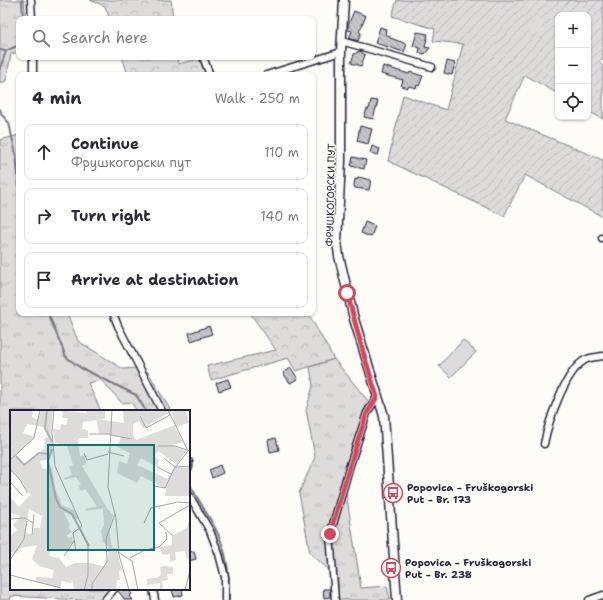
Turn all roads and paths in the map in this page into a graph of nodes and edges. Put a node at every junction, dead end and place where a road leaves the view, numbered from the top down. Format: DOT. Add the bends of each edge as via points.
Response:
graph roads {
  1 [pos="31,0"];
  2 [pos="344,0"];
  3 [pos="32,16"];
  4 [pos="341,41"];
  5 [pos="341,52"];
  6 [pos="33,60"];
  7 [pos="204,60"];
  8 [pos="315,60"];
  9 [pos="316,60"];
  10 [pos="432,67"];
  11 [pos="32,72"];
  12 [pos="209,72"];
  13 [pos="276,72"];
  14 [pos="114,316"];
  15 [pos="603,356"];
  16 [pos="377,397"];
  17 [pos="161,410"];
  18 [pos="544,444"];
  19 [pos="190,497"];
  20 [pos="113,590"];
  21 [pos="153,590"];
  22 [pos="603,595"];
  23 [pos="105,600"];
  24 [pos="155,600"];
  25 [pos="225,600"];
  26 [pos="335,600"];
  27 [pos="397,600"];
  28 [pos="589,600"];
  1 -- 3 [label="street"];
  2 -- 4 [label="street, ФРУШКОГОРСКИ ПУТ"];
  4 -- 5 [label="street, ФРУШКОГОРСКИ ПУТ"];
  4 -- 10 [label="street"];
  5 -- 9 [label="street"];
  5 -- 16 [label="street, ФРУШКОГОРСКИ ПУТ" via="341,161 337,242 354,319"];
  6 -- 11 [label="street"];
  7 -- 12 [label="street"];
  8 -- 13 [label="street"];
  14 -- 17 [label="street"];
  15 -- 18 [label="street" via="585,359 577,367 557,400"];
  16 -- 26 [label="street" via="367,413 330,534"];
  16 -- 27 [label="street, ФРУШКОГОРСКИ ПУТ" via="386,431"];
  19 -- 25 [label="street" via="210,531 218,554 225,577"];
  20 -- 23 [label="street"];
  21 -- 24 [label="street"];
  22 -- 28 [label="street"];
}
